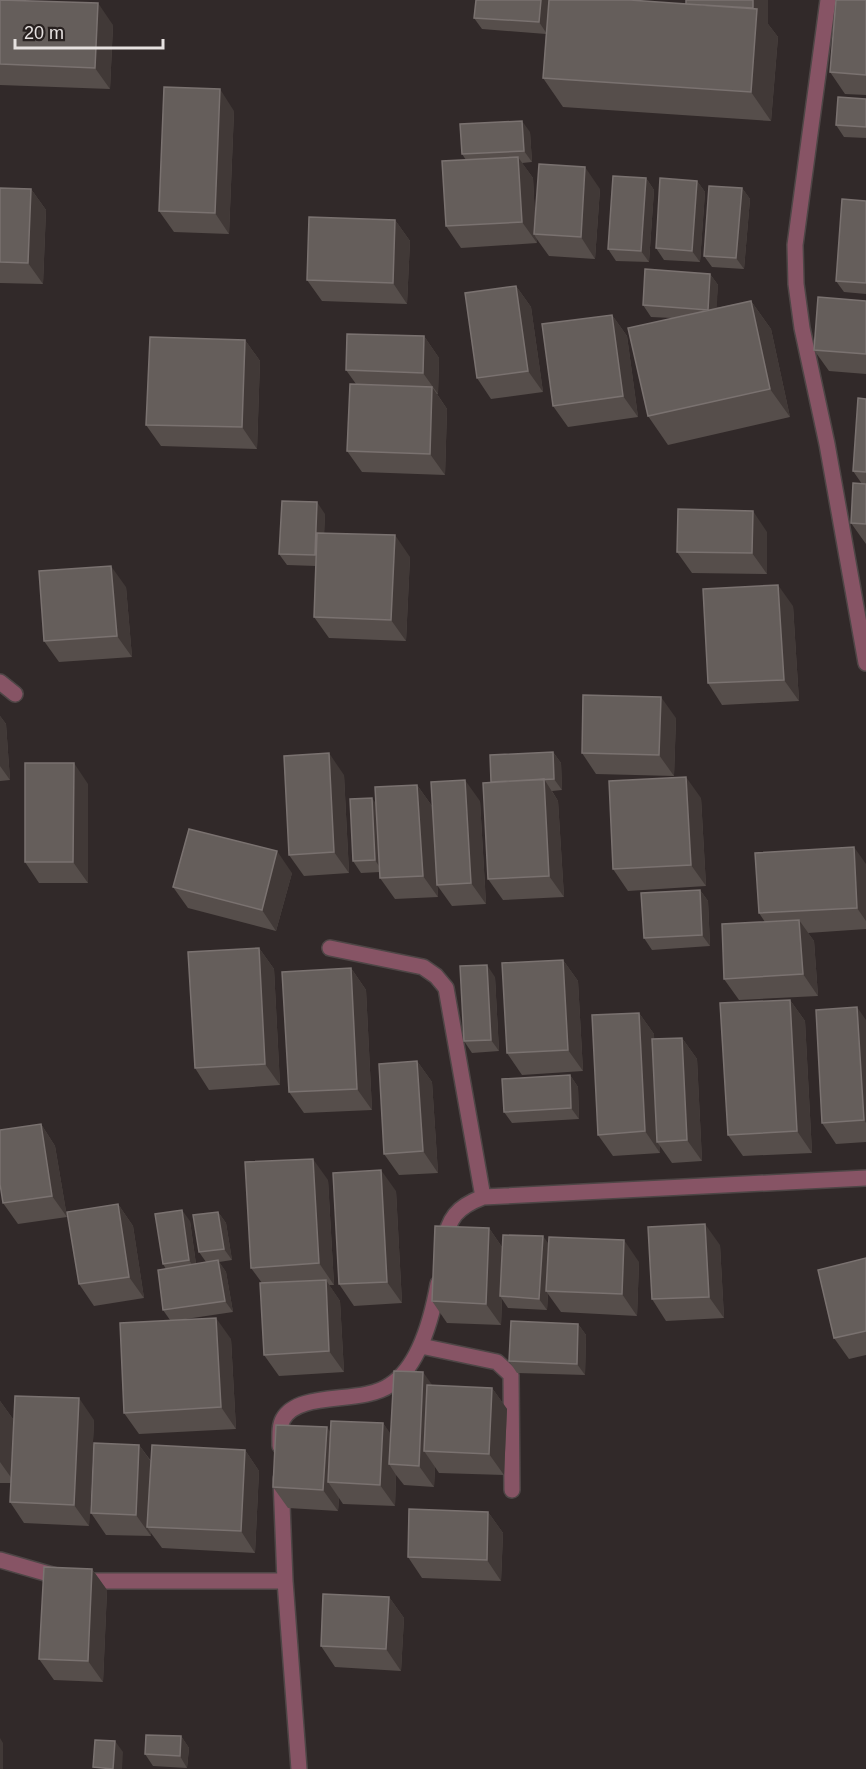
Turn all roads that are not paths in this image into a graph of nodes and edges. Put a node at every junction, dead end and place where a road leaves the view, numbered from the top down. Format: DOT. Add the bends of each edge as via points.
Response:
graph roads {
  1 [pos="828,0"];
  2 [pos="866,663"];
  3 [pos="0,682"];
  4 [pos="15,694"];
  5 [pos="330,948"];
  6 [pos="866,1178"];
  7 [pos="483,1197"];
  8 [pos="421,1346"];
  9 [pos="512,1490"];
  10 [pos="0,1560"];
  11 [pos="285,1581"];
  12 [pos="299,1769"];
  1 -- 2 [label="street" via="795,245 796,284"];
  3 -- 4 [label="street"];
  5 -- 7 [label="street" via="423,967 446,988"];
  6 -- 7 [label="street"];
  7 -- 8 [label="street" via="464,1205 446,1230 435,1299"];
  8 -- 9 [label="street" via="497,1362 511,1376"];
  8 -- 11 [label="street" via="405,1372 389,1386 359,1397 308,1402 297,1406 283,1420 280,1437"];
  10 -- 11 [label="street" via="73,1581"];
  11 -- 12 [label="street"];
}
